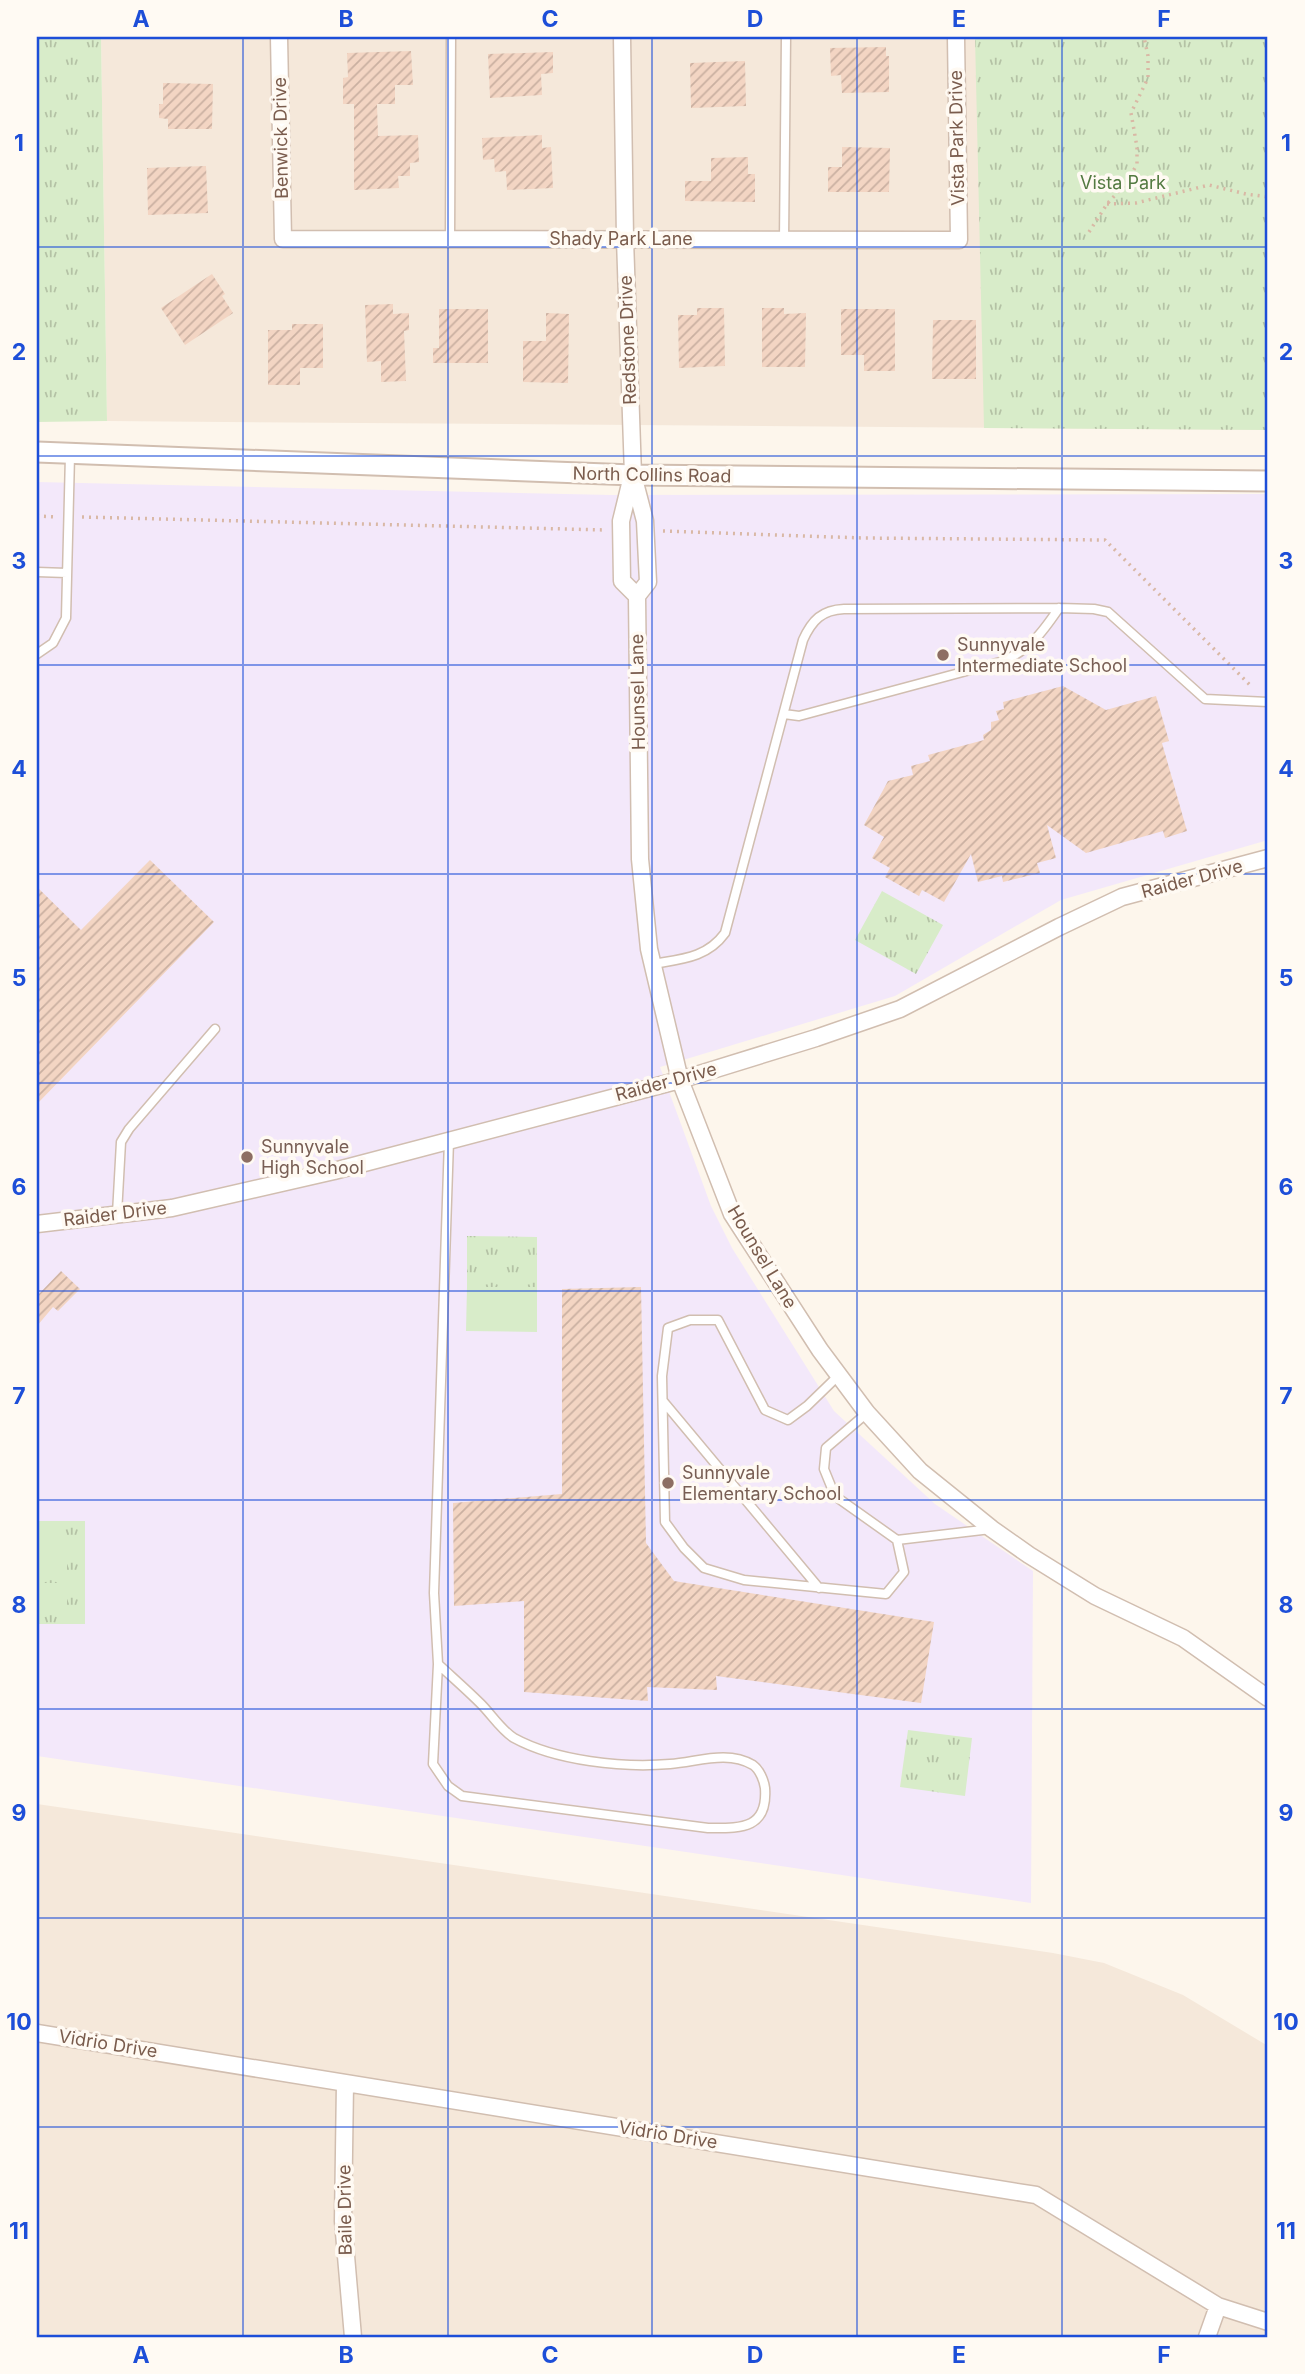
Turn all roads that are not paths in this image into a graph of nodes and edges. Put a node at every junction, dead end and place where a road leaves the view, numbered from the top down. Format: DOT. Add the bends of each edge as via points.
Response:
graph roads {
  1 [pos="279,37"];
  2 [pos="451,37"];
  3 [pos="622,37"];
  4 [pos="786,37"];
  5 [pos="956,37"];
  6 [pos="283,239"];
  7 [pos="625,239"];
  8 [pos="450,240"];
  9 [pos="784,240"];
  10 [pos="959,240"];
  11 [pos="37,452"];
  12 [pos="70,452"];
  13 [pos="633,475"];
  14 [pos="1268,481"];
  15 [pos="37,572"];
  16 [pos="67,573"];
  17 [pos="637,596"];
  18 [pos="1059,608"];
  19 [pos="37,654"];
  20 [pos="1267,702"];
  21 [pos="784,714"];
  22 [pos="1268,858"];
  23 [pos="653,964"];
  24 [pos="215,1029"];
  25 [pos="680,1080"];
  26 [pos="449,1140"];
  27 [pos="117,1214"];
  28 [pos="37,1224"];
  29 [pos="839,1375"];
  30 [pos="663,1401"];
  31 [pos="867,1413"];
  32 [pos="992,1529"];
  33 [pos="897,1540"];
  34 [pos="819,1588"];
  35 [pos="438,1664"];
  36 [pos="1268,1698"];
  37 [pos="37,2032"];
  38 [pos="345,2082"];
  39 [pos="1218,2306"];
  40 [pos="1268,2322"];
  41 [pos="353,2337"];
  42 [pos="1207,2337"];
  1 -- 6 [label="street, Benwick Drive"];
  2 -- 8 [label="lane"];
  3 -- 7 [label="street, Redstone Drive"];
  4 -- 9 [label="lane"];
  5 -- 10 [label="street, Vista Park Drive"];
  6 -- 8 [label="street, Shady Park Lane"];
  7 -- 8 [label="street, Shady Park Lane"];
  7 -- 9 [label="street, Shady Park Lane"];
  7 -- 13 [label="street, Redstone Drive"];
  9 -- 10 [label="street, Shady Park Lane"];
  11 -- 12 [label="street, North Collins Road"];
  12 -- 13 [label="street, North Collins Road"];
  12 -- 16 [label="lane"];
  13 -- 14 [label="street, North Collins Road"];
  13 -- 17 [label="street, Hounsel Lane" via="646,531 648,582"];
  13 -- 17 [label="street, Hounsel Lane" via="621,520 622,580"];
  15 -- 16 [label="lane"];
  16 -- 19 [label="lane" via="66,618 53,643"];
  17 -- 23 [label="street, Hounsel Lane" via="640,859"];
  18 -- 20 [label="lane" via="1108,612 1205,699"];
  18 -- 21 [label="lane" via="1038,638 1014,657 799,716"];
  18 -- 21 [label="lane" via="825,612 816,617 803,640"];
  21 -- 23 [label="lane" via="725,933 697,956"];
  22 -- 25 [label="street, Raider Drive" via="1122,897 900,1009"];
  23 -- 25 [label="street, Hounsel Lane"];
  24 -- 27 [label="lane" via="121,1142"];
  25 -- 26 [label="street, Raider Drive"];
  25 -- 29 [label="street, Hounsel Lane" via="732,1214"];
  26 -- 27 [label="street, Raider Drive" via="172,1208"];
  26 -- 35 [label="lane" via="434,1593"];
  27 -- 28 [label="street, Raider Drive"];
  29 -- 30 [label="lane" via="788,1420 765,1410 718,1320 690,1320 668,1328"];
  29 -- 31 [label="street, Hounsel Lane"];
  30 -- 34 [label="lane"];
  30 -- 34 [label="lane" via="665,1522 684,1548 704,1568 744,1580"];
  31 -- 32 [label="street, Hounsel Lane" via="920,1471"];
  31 -- 33 [label="lane" via="826,1448 824,1469 835,1496"];
  32 -- 33 [label="lane"];
  32 -- 36 [label="street, Hounsel Lane" via="1094,1596 1183,1638"];
  33 -- 34 [label="lane" via="904,1572 886,1594"];
  35 -- 35 [label="lane" via="513,1737 556,1754 618,1764 670,1765 736,1758 756,1767 765,1784 765,1808 756,1820 740,1828 708,1828 462,1796 433,1764"];
  37 -- 38 [label="street, Vidrio Drive"];
  38 -- 39 [label="street, Vidrio Drive" via="1036,2194"];
  38 -- 41 [label="street, Baile Drive" via="343,2221"];
  39 -- 40 [label="street, Vidrio Drive"];
  39 -- 42 [label="street"];
}
